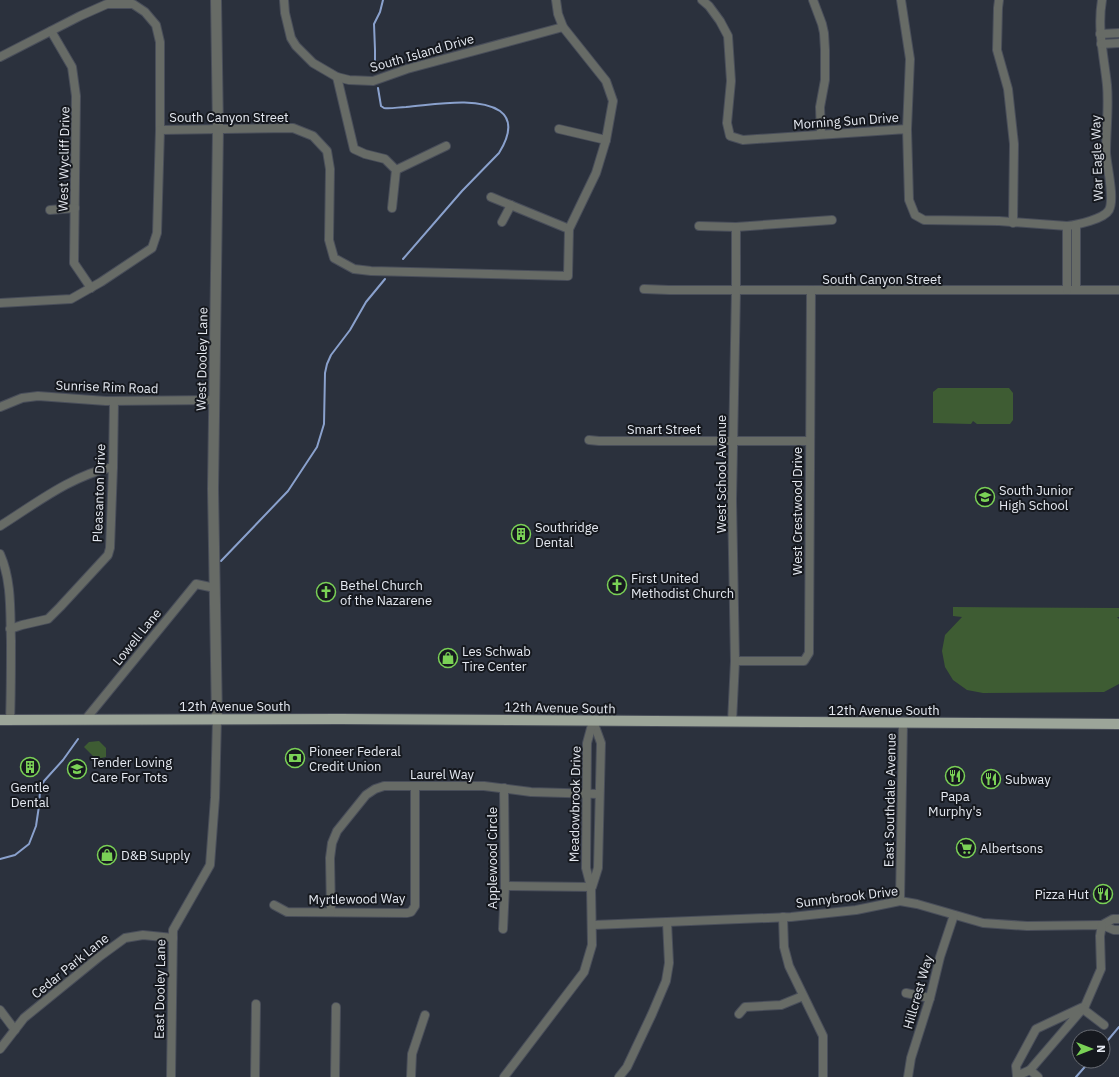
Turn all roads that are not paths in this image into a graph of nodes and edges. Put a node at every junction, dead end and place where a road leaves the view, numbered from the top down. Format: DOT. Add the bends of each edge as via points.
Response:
graph roads {
  1 [pos="216,0"];
  2 [pos="284,0"];
  3 [pos="556,0"];
  4 [pos="702,0"];
  5 [pos="813,0"];
  6 [pos="901,0"];
  7 [pos="999,0"];
  8 [pos="1102,0"];
  9 [pos="563,27"];
  10 [pos="51,31"];
  11 [pos="1119,33"];
  12 [pos="1100,34"];
  13 [pos="1119,43"];
  14 [pos="1101,44"];
  15 [pos="0,57"];
  16 [pos="337,77"];
  17 [pos="218,129"];
  18 [pos="559,129"];
  19 [pos="907,129"];
  20 [pos="160,130"];
  21 [pos="821,134"];
  22 [pos="606,140"];
  23 [pos="446,146"];
  24 [pos="396,170"];
  25 [pos="491,197"];
  26 [pos="511,206"];
  27 [pos="75,208"];
  28 [pos="392,208"];
  29 [pos="50,210"];
  30 [pos="832,220"];
  31 [pos="502,222"];
  32 [pos="1013,223"];
  33 [pos="1076,225"];
  34 [pos="699,226"];
  35 [pos="1067,226"];
  36 [pos="736,227"];
  37 [pos="569,229"];
  38 [pos="92,288"];
  39 [pos="644,288"];
  40 [pos="736,290"];
  41 [pos="811,290"];
  42 [pos="1067,290"];
  43 [pos="1076,290"];
  44 [pos="1119,290"];
  45 [pos="0,303"];
  46 [pos="214,400"];
  47 [pos="114,401"];
  48 [pos="0,407"];
  49 [pos="589,440"];
  50 [pos="733,441"];
  51 [pos="810,441"];
  52 [pos="113,467"];
  53 [pos="0,526"];
  54 [pos="0,554"];
  55 [pos="215,588"];
  56 [pos="10,629"];
  57 [pos="735,661"];
  58 [pos="217,719"];
  59 [pos="85,720"];
  60 [pos="5,721"];
  61 [pos="593,721"];
  62 [pos="732,722"];
  63 [pos="903,723"];
  64 [pos="1119,724"];
  65 [pos="415,786"];
  66 [pos="504,788"];
  67 [pos="587,794"];
  68 [pos="599,794"];
  69 [pos="505,886"];
  70 [pos="591,887"];
  71 [pos="900,901"];
  72 [pos="274,905"];
  73 [pos="331,912"];
  74 [pos="954,915"];
  75 [pos="783,917"];
  76 [pos="1119,919"];
  77 [pos="667,922"];
  78 [pos="593,925"];
  79 [pos="1102,925"];
  80 [pos="503,928"];
  81 [pos="1119,930"];
  82 [pos="173,938"];
  83 [pos="906,993"];
  84 [pos="803,996"];
  85 [pos="930,998"];
  86 [pos="256,1004"];
  87 [pos="336,1007"];
  88 [pos="1084,1007"];
  89 [pos="0,1010"];
  90 [pos="739,1014"];
  91 [pos="425,1015"];
  92 [pos="1104,1024"];
  93 [pos="15,1030"];
  94 [pos="0,1049"];
  95 [pos="1030,1070"];
  96 [pos="171,1077"];
  97 [pos="255,1077"];
  98 [pos="335,1077"];
  99 [pos="411,1077"];
  100 [pos="504,1077"];
  101 [pos="619,1077"];
  102 [pos="823,1077"];
  103 [pos="908,1077"];
  104 [pos="1038,1077"];
  1 -- 17 [label="street, West Dooley Lane"];
  2 -- 16 [label="street, South Island Drive" via="285,13 296,46 313,63"];
  3 -- 9 [label="street"];
  4 -- 21 [label="street, Morning Sun Drive" via="720,21 728,36 731,81 727,123 730,136 743,140"];
  5 -- 21 [label="street" via="825,39 825,80 820,107"];
  6 -- 19 [label="street" via="910,59"];
  7 -- 32 [label="street" via="997,50 1008,89 1014,144"];
  8 -- 12 [label="street, War Eagle Way"];
  9 -- 16 [label="street, South Island Drive" via="407,69 373,81"];
  9 -- 22 [label="street" via="606,81 613,101"];
  10 -- 15 [label="street"];
  10 -- 20 [label="street" via="106,4 133,4 145,12 156,24 160,42"];
  10 -- 27 [label="street, West Wycliff Drive" via="72,68 76,96"];
  11 -- 12 [label="street"];
  12 -- 14 [label="street, War Eagle Way"];
  13 -- 14 [label="street"];
  14 -- 33 [label="street, War Eagle Way" via="1107,87 1106,154 1110,207 1102,216"];
  16 -- 24 [label="street" via="354,149 385,159"];
  17 -- 20 [label="street, South Canyon Street"];
  17 -- 37 [label="street, South Canyon Street" via="293,128 313,136 327,151 330,169 329,240 334,258 354,269 568,276"];
  17 -- 46 [label="street, West Dooley Lane"];
  18 -- 22 [label="street"];
  19 -- 21 [label="street, Morning Sun Drive"];
  19 -- 32 [label="street, Morning Sun Drive" via="909,200 915,215 924,220"];
  20 -- 38 [label="street, South Canyon Street" via="157,233 152,248"];
  22 -- 37 [label="street" via="596,173"];
  23 -- 24 [label="street"];
  24 -- 28 [label="street"];
  25 -- 26 [label="street"];
  26 -- 31 [label="street"];
  26 -- 37 [label="street"];
  27 -- 29 [label="street"];
  27 -- 38 [label="street, West Wycliff Drive" via="74,263"];
  30 -- 36 [label="street"];
  32 -- 35 [label="street, Morning Sun Drive"];
  33 -- 35 [label="street, Morning Sun Drive"];
  33 -- 43 [label="street"];
  34 -- 36 [label="street"];
  35 -- 42 [label="street"];
  36 -- 40 [label="street, West School Avenue"];
  38 -- 45 [label="street, South Canyon Street" via="71,299"];
  39 -- 40 [label="street, South Canyon Street"];
  40 -- 41 [label="street, South Canyon Street"];
  40 -- 50 [label="street, West School Avenue"];
  41 -- 42 [label="street, South Canyon Street"];
  41 -- 51 [label="street, West Crestwood Drive"];
  42 -- 43 [label="street, South Canyon Street"];
  43 -- 44 [label="street, South Canyon Street"];
  46 -- 47 [label="street, Sunrise Rim Road"];
  46 -- 55 [label="street, West Dooley Lane"];
  47 -- 48 [label="street, Sunrise Rim Road" via="38,396 22,398"];
  47 -- 52 [label="street, Pleasanton Drive"];
  49 -- 50 [label="street, Smart Street"];
  50 -- 51 [label="street, Smart Street"];
  50 -- 57 [label="street, West School Avenue"];
  51 -- 57 [label="street, West Crestwood Drive" via="809,653 804,662"];
  52 -- 53 [label="street" via="73,480"];
  52 -- 56 [label="street, Pleasanton Drive" via="108,555 48,619"];
  54 -- 56 [label="street" via="10,595"];
  55 -- 58 [label="street, West Dooley Lane"];
  55 -- 59 [label="street, Lowell Lane" via="196,584"];
  56 -- 60 [label="street" via="11,696"];
  57 -- 62 [label="street, West School Avenue"];
  58 -- 59 [label="main road, 12th Avenue South"];
  58 -- 61 [label="main road, 12th Avenue South"];
  58 -- 82 [label="street, East Dooley Lane" via="210,866 173,930"];
  59 -- 60 [label="main road, 12th Avenue South"];
  61 -- 62 [label="main road, 12th Avenue South"];
  61 -- 67 [label="street, Meadowbrook Drive" via="587,743"];
  61 -- 68 [label="street, Meadowbrook Drive" via="601,743"];
  62 -- 63 [label="main road, 12th Avenue South"];
  63 -- 64 [label="main road, 12th Avenue South"];
  63 -- 71 [label="street, East Southdale Avenue"];
  65 -- 66 [label="street, Laurel Way"];
  65 -- 73 [label="street, Laurel Way" via="384,786 366,795 337,831 330,858"];
  65 -- 73 [label="street, Myrtlewood Way" via="415,906 407,913"];
  66 -- 67 [label="street, Laurel Way" via="531,792"];
  66 -- 69 [label="street, Applewood Circle"];
  67 -- 68 [label="street, Laurel Way"];
  67 -- 70 [label="street, Meadowbrook Drive" via="586,868"];
  68 -- 70 [label="street, Meadowbrook Drive" via="598,868"];
  69 -- 70 [label="street"];
  69 -- 80 [label="street, Applewood Circle"];
  70 -- 78 [label="street, Meadowbrook Drive"];
  71 -- 74 [label="street, Sunnybrook Drive"];
  71 -- 75 [label="street, Sunnybrook Drive" via="856,910"];
  72 -- 73 [label="street, Myrtlewood Way" via="288,912"];
  74 -- 79 [label="street, Sunnybrook Drive" via="983,923 1026,926"];
  74 -- 85 [label="street, Hillcrest Way"];
  75 -- 77 [label="street, Sunnybrook Drive"];
  75 -- 84 [label="street" via="786,959"];
  76 -- 79 [label="street, Sunnybrook Drive"];
  77 -- 78 [label="street, Sunnybrook Drive"];
  77 -- 101 [label="street" via="669,963 666,981 627,1067"];
  78 -- 100 [label="street, Meadowbrook Drive" via="592,945 584,972"];
  79 -- 81 [label="street, Sunnybrook Drive"];
  79 -- 88 [label="street" via="1101,969"];
  82 -- 93 [label="street, Cedar Park Lane" via="143,935 124,938 24,1018"];
  82 -- 96 [label="street, East Dooley Lane"];
  83 -- 85 [label="street"];
  84 -- 90 [label="street" via="781,1005 745,1008"];
  84 -- 102 [label="street" via="823,1036"];
  85 -- 103 [label="street, Hillcrest Way" via="911,1058"];
  86 -- 97 [label="street"];
  87 -- 98 [label="street"];
  88 -- 92 [label="street"];
  88 -- 95 [label="street"];
  88 -- 95 [label="street" via="1036,1029 1016,1066 1017,1076"];
  89 -- 93 [label="street"];
  91 -- 99 [label="street" via="412,1054"];
  93 -- 94 [label="street, Cedar Park Lane"];
  95 -- 104 [label="street"];
}
